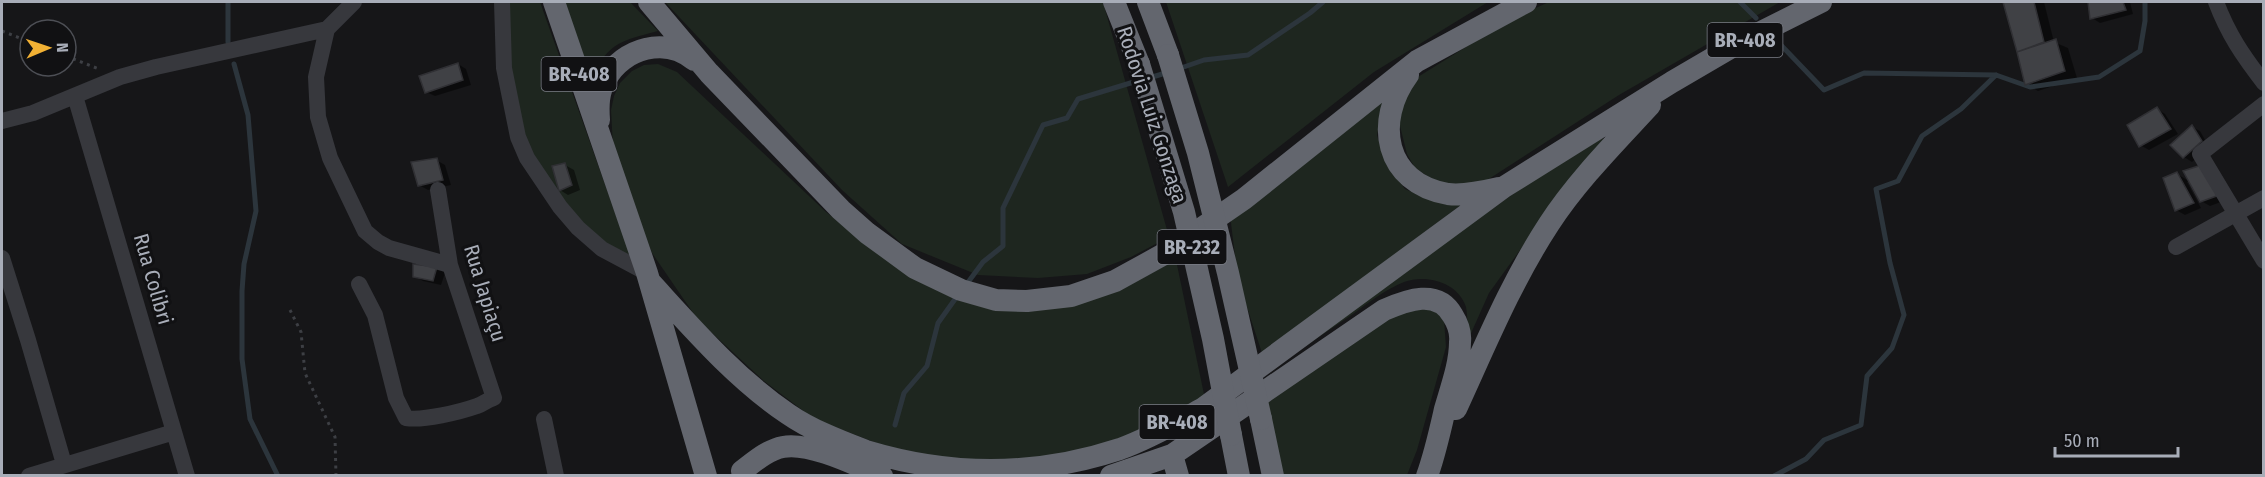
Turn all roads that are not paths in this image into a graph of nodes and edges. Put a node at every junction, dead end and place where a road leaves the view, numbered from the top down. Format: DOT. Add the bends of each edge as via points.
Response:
graph roads {
  1 [pos="502,2"];
  2 [pos="554,2"];
  3 [pos="649,2"];
  4 [pos="1114,2"];
  5 [pos="1148,2"];
  6 [pos="1527,2"];
  7 [pos="1821,2"];
  8 [pos="2216,2"];
  9 [pos="345,5"];
  10 [pos="327,29"];
  11 [pos="1417,61"];
  12 [pos="709,73"];
  13 [pos="1672,82"];
  14 [pos="2264,83"];
  15 [pos="75,96"];
  16 [pos="2264,104"];
  17 [pos="2,121"];
  18 [pos="603,146"];
  19 [pos="1504,187"];
  20 [pos="438,190"];
  21 [pos="2264,198"];
  22 [pos="2236,215"];
  23 [pos="2176,247"];
  24 [pos="2,258"];
  25 [pos="2264,261"];
  26 [pos="450,265"];
  27 [pos="649,278"];
  28 [pos="359,284"];
  29 [pos="544,419"];
  30 [pos="806,424"];
  31 [pos="174,432"];
  32 [pos="64,464"];
  33 [pos="1175,465"];
  34 [pos="1429,470"];
  35 [pos="740,473"];
  36 [pos="29,476"];
  37 [pos="188,476"];
  38 [pos="556,476"];
  39 [pos="706,476"];
  40 [pos="882,476"];
  41 [pos="1111,476"];
  42 [pos="1239,476"];
  43 [pos="1272,476"];
  1 -- 27 [label="street" via="504,68 518,137 527,158 578,228 602,249"];
  2 -- 18 [label="highway, BR-408"];
  3 -- 12 [label="highway"];
  4 -- 42 [label="highway, Rodovia Luiz Gonzaga / BR-232, bridge" via="1139,64 1184,212"];
  5 -- 43 [label="highway, Rodovia Luiz Gonzaga / BR-232, bridge" via="1198,153"];
  6 -- 11 [label="highway"];
  7 -- 13 [label="highway, BR-408"];
  8 -- 14 [label="street" via="2237,48"];
  9 -- 10 [label="street"];
  10 -- 15 [label="street" via="175,62 120,77"];
  10 -- 26 [label="street" via="316,77 318,117 330,158 351,205 366,231 378,242"];
  11 -- 12 [label="highway" via="1244,199 1164,254 1115,281 1071,296 1028,301 987,298 915,268 841,210"];
  11 -- 19 [label="highway" via="1394,97 1389,139 1395,160 1419,184 1436,191 1472,194"];
  12 -- 18 [label="highway" via="686,53 668,48 631,53 615,65 604,81 599,99"];
  13 -- 19 [label="highway, BR-408"];
  13 -- 34 [label="highway" via="1599,160 1549,223 1512,287"];
  15 -- 17 [label="street"];
  15 -- 31 [label="street, Rua Colibri"];
  16 -- 22 [label="street" via="2200,154"];
  18 -- 27 [label="highway, BR-408"];
  19 -- 30 [label="highway, BR-408" via="1202,409 1121,448 1058,466 981,473 893,460"];
  20 -- 26 [label="street, Rua Japiaçu"];
  21 -- 22 [label="street"];
  22 -- 23 [label="street"];
  22 -- 25 [label="street"];
  24 -- 32 [label="street"];
  26 -- 28 [label="street, Rua Japiaçu" via="494,398 425,418 406,418 400,411 375,315"];
  27 -- 30 [label="highway, BR-408" via="741,377"];
  27 -- 39 [label="highway"];
  29 -- 38 [label="street"];
  30 -- 35 [label="highway" via="777,433"];
  31 -- 32 [label="street"];
  31 -- 37 [label="street, Rua Colibri"];
  32 -- 36 [label="street"];
  33 -- 34 [label="highway" via="1384,310 1424,298 1439,301 1450,310 1458,324 1461,342"];
  33 -- 41 [label="highway"];
  35 -- 40 [label="highway" via="766,454 783,447 799,447"];
}
